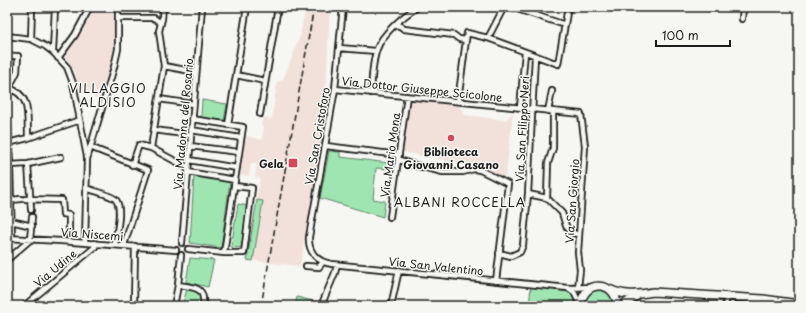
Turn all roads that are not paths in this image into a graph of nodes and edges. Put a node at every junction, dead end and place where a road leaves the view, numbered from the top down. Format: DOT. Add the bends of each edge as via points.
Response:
graph roads {
  1 [pos="32,7"];
  2 [pos="55,7"];
  3 [pos="90,7"];
  4 [pos="118,7"];
  5 [pos="163,7"];
  6 [pos="202,7"];
  7 [pos="247,7"];
  8 [pos="278,7"];
  9 [pos="343,7"];
  10 [pos="418,7"];
  11 [pos="504,7"];
  12 [pos="511,7"];
  13 [pos="568,7"];
  14 [pos="743,7"];
  15 [pos="118,18"];
  16 [pos="742,18"];
  17 [pos="161,23"];
  18 [pos="565,25"];
  19 [pos="395,26"];
  20 [pos="7,36"];
  21 [pos="488,38"];
  22 [pos="31,39"];
  23 [pos="466,40"];
  24 [pos="339,48"];
  25 [pos="376,51"];
  26 [pos="53,52"];
  27 [pos="525,52"];
  28 [pos="7,56"];
  29 [pos="535,56"];
  30 [pos="58,58"];
  31 [pos="164,66"];
  32 [pos="196,72"];
  33 [pos="236,75"];
  34 [pos="265,81"];
  35 [pos="8,88"];
  36 [pos="335,89"];
  37 [pos="552,91"];
  38 [pos="371,92"];
  39 [pos="408,96"];
  40 [pos="159,98"];
  41 [pos="458,102"];
  42 [pos="7,104"];
  43 [pos="193,104"];
  44 [pos="520,108"];
  45 [pos="532,109"];
  46 [pos="551,111"];
  47 [pos="260,114"];
  48 [pos="581,114"];
  49 [pos="192,119"];
  50 [pos="80,120"];
  51 [pos="228,125"];
  52 [pos="154,130"];
  53 [pos="191,132"];
  54 [pos="28,138"];
  55 [pos="241,138"];
  56 [pos="8,143"];
  57 [pos="190,146"];
  58 [pos="326,146"];
  59 [pos="90,148"];
  60 [pos="151,148"];
  61 [pos="239,152"];
  62 [pos="61,156"];
  63 [pos="399,157"];
  64 [pos="87,159"];
  65 [pos="189,160"];
  66 [pos="28,164"];
  67 [pos="10,165"];
  68 [pos="132,165"];
  69 [pos="237,168"];
  70 [pos="188,170"];
  71 [pos="235,180"];
  72 [pos="234,186"];
  73 [pos="86,188"];
  74 [pos="528,194"];
  75 [pos="547,198"];
  76 [pos="25,199"];
  77 [pos="11,200"];
  78 [pos="31,210"];
  79 [pos="32,217"];
  80 [pos="390,217"];
  81 [pos="11,221"];
  82 [pos="32,226"];
  83 [pos="69,234"];
  84 [pos="579,235"];
  85 [pos="9,238"];
  86 [pos="30,240"];
  87 [pos="85,243"];
  88 [pos="95,243"];
  89 [pos="182,243"];
  90 [pos="115,245"];
  91 [pos="124,245"];
  92 [pos="135,246"];
  93 [pos="176,250"];
  94 [pos="188,250"];
  95 [pos="224,253"];
  96 [pos="499,253"];
  97 [pos="181,255"];
  98 [pos="7,260"];
  99 [pos="323,262"];
  100 [pos="337,265"];
  101 [pos="306,266"];
  102 [pos="399,270"];
  103 [pos="496,281"];
  104 [pos="178,285"];
  105 [pos="593,287"];
  106 [pos="568,288"];
  107 [pos="578,288"];
  108 [pos="609,289"];
  109 [pos="639,295"];
  110 [pos="726,297"];
  111 [pos="799,304"];
  112 [pos="24,306"];
  113 [pos="134,306"];
  114 [pos="174,306"];
  115 [pos="203,306"];
  116 [pos="321,306"];
  117 [pos="391,306"];
  118 [pos="581,306"];
  119 [pos="617,306"];
  120 [pos="622,306"];
  121 [pos="725,306"];
  1 -- 22 [label="street"];
  2 -- 26 [label="street"];
  3 -- 30 [label="street" via="75,35"];
  4 -- 15 [label="street"];
  5 -- 17 [label="street"];
  6 -- 32 [label="street, Via Madonna del Rosario"];
  7 -- 33 [label="street"];
  8 -- 34 [label="street"];
  9 -- 24 [label="street, Via San Cristoforo"];
  10 -- 19 [label="street"];
  11 -- 21 [label="street"];
  12 -- 18 [label="street"];
  13 -- 18 [label="street"];
  14 -- 16 [label="street"];
  15 -- 17 [label="street" via="154,18"];
  15 -- 59 [label="street" via="118,49"];
  17 -- 31 [label="street" via="159,31"];
  18 -- 29 [label="street" via="558,64"];
  19 -- 23 [label="street" via="454,35"];
  19 -- 25 [label="street" via="380,42"];
  20 -- 22 [label="street"];
  21 -- 23 [label="street" via="467,33"];
  21 -- 27 [label="street"];
  22 -- 26 [label="street"];
  23 -- 41 [label="street"];
  24 -- 25 [label="street"];
  24 -- 36 [label="street, Via San Cristoforo"];
  25 -- 38 [label="street"];
  26 -- 30 [label="street"];
  27 -- 29 [label="street"];
  27 -- 44 [label="street"];
  28 -- 35 [label="street" via="18,56 17,72"];
  29 -- 45 [label="street, Via San Filippo Neri"];
  30 -- 50 [label="street" via="67,67 73,83"];
  31 -- 32 [label="street"];
  31 -- 40 [label="street"];
  32 -- 43 [label="street, Via Madonna del Rosario"];
  33 -- 34 [label="street"];
  33 -- 51 [label="street"];
  34 -- 47 [label="street"];
  35 -- 42 [label="street"];
  35 -- 54 [label="street" via="18,91 24,98"];
  36 -- 38 [label="street, Via Dottor Giuseppe Scicolone"];
  36 -- 58 [label="street, Via San Cristoforo"];
  37 -- 46 [label="street"];
  38 -- 39 [label="street, Via Dottor Giuseppe Scicolone"];
  39 -- 41 [label="street, Via Dottor Giuseppe Scicolone"];
  39 -- 63 [label="street, Via Mario Mona"];
  40 -- 43 [label="street"];
  40 -- 52 [label="street"];
  41 -- 44 [label="street, Via Dottor Giuseppe Scicolone"];
  42 -- 56 [label="street"];
  43 -- 49 [label="street, Via Madonna del Rosario"];
  44 -- 45 [label="street, Via Dottor Giuseppe Scicolone"];
  45 -- 46 [label="street, Via Dottor Giuseppe Scicolone"];
  45 -- 74 [label="street, Via San Filippo Neri"];
  46 -- 48 [label="street, Via Dottor Giuseppe Scicolone"];
  46 -- 75 [label="street" via="553,148 548,163"];
  48 -- 84 [label="street, Via San Giorgio" via="585,146"];
  49 -- 51 [label="street"];
  49 -- 53 [label="street, Via Madonna del Rosario"];
  50 -- 54 [label="street"];
  50 -- 64 [label="street"];
  51 -- 55 [label="street" via="243,127"];
  52 -- 53 [label="street"];
  52 -- 60 [label="street"];
  53 -- 55 [label="street"];
  53 -- 57 [label="street, Via Madonna del Rosario"];
  54 -- 56 [label="street"];
  55 -- 61 [label="street"];
  56 -- 67 [label="street"];
  57 -- 61 [label="street"];
  57 -- 65 [label="street, Via Madonna del Rosario"];
  58 -- 63 [label="street"];
  58 -- 99 [label="street, Via San Cristoforo" via="309,240 314,255"];
  59 -- 64 [label="street"];
  59 -- 68 [label="street"];
  60 -- 68 [label="street" via="138,145"];
  60 -- 70 [label="street"];
  61 -- 69 [label="street"];
  62 -- 66 [label="street"];
  63 -- 80 [label="street, Via Mario Mona"];
  63 -- 96 [label="street" via="410,164 444,172 480,170 508,184"];
  64 -- 73 [label="street"];
  65 -- 69 [label="street"];
  65 -- 70 [label="street, Via Madonna del Rosario"];
  66 -- 67 [label="street"];
  66 -- 76 [label="street"];
  67 -- 77 [label="street"];
  68 -- 91 [label="street" via="148,170"];
  69 -- 71 [label="street"];
  70 -- 71 [label="street"];
  70 -- 89 [label="street, Via Madonna del Rosario"];
  71 -- 72 [label="street"];
  72 -- 95 [label="street"];
  72 -- 95 [label="street" via="252,188 244,253"];
  73 -- 87 [label="street"];
  73 -- 90 [label="street" via="116,200 119,218"];
  74 -- 75 [label="street"];
  74 -- 96 [label="street, Via San Filippo Neri" via="520,252 511,256"];
  75 -- 84 [label="street" via="562,213 571,232"];
  76 -- 77 [label="street"];
  76 -- 78 [label="street"];
  76 -- 83 [label="street" via="62,200 62,214 69,215"];
  77 -- 81 [label="street"];
  79 -- 82 [label="street"];
  81 -- 82 [label="street"];
  81 -- 85 [label="street"];
  82 -- 86 [label="street"];
  84 -- 107 [label="street, Via San Giorgio"];
  85 -- 86 [label="street, Via Niscemi"];
  86 -- 87 [label="street, Via Niscemi"];
  86 -- 98 [label="street"];
  87 -- 88 [label="street, Via Niscemi"];
  88 -- 90 [label="street, Via Niscemi"];
  88 -- 112 [label="street, Via Udine" via="95,247"];
  89 -- 93 [label="street" via="177,245"];
  89 -- 94 [label="street"];
  90 -- 91 [label="street, Via Niscemi"];
  91 -- 92 [label="street, Via Niscemi"];
  92 -- 93 [label="street, Via Niscemi"];
  92 -- 113 [label="street"];
  93 -- 97 [label="street"];
  94 -- 95 [label="street"];
  94 -- 97 [label="street" via="186,254"];
  96 -- 103 [label="street"];
  97 -- 104 [label="street"];
  99 -- 100 [label="street, Via San Valentino"];
  99 -- 101 [label="street, Via San Valentino" via="319,267"];
  100 -- 102 [label="street, Via San Valentino"];
  100 -- 116 [label="street"];
  102 -- 103 [label="street, Via San Valentino"];
  102 -- 117 [label="street"];
  103 -- 106 [label="street, Via San Valentino"];
  104 -- 114 [label="street"];
  104 -- 115 [label="street" via="200,290 203,295"];
  105 -- 107 [label="street, Via San Valentino"];
  105 -- 108 [label="main road"];
  105 -- 118 [label="main road" via="584,294"];
  106 -- 107 [label="street, Via San Valentino"];
  106 -- 118 [label="street" via="574,292"];
  108 -- 109 [label="main road" via="621,294"];
  108 -- 119 [label="main road" via="616,297"];
  109 -- 110 [label="main road" via="653,292"];
  109 -- 120 [label="main road"];
  110 -- 111 [label="main road"];
  110 -- 121 [label="street"];
}
